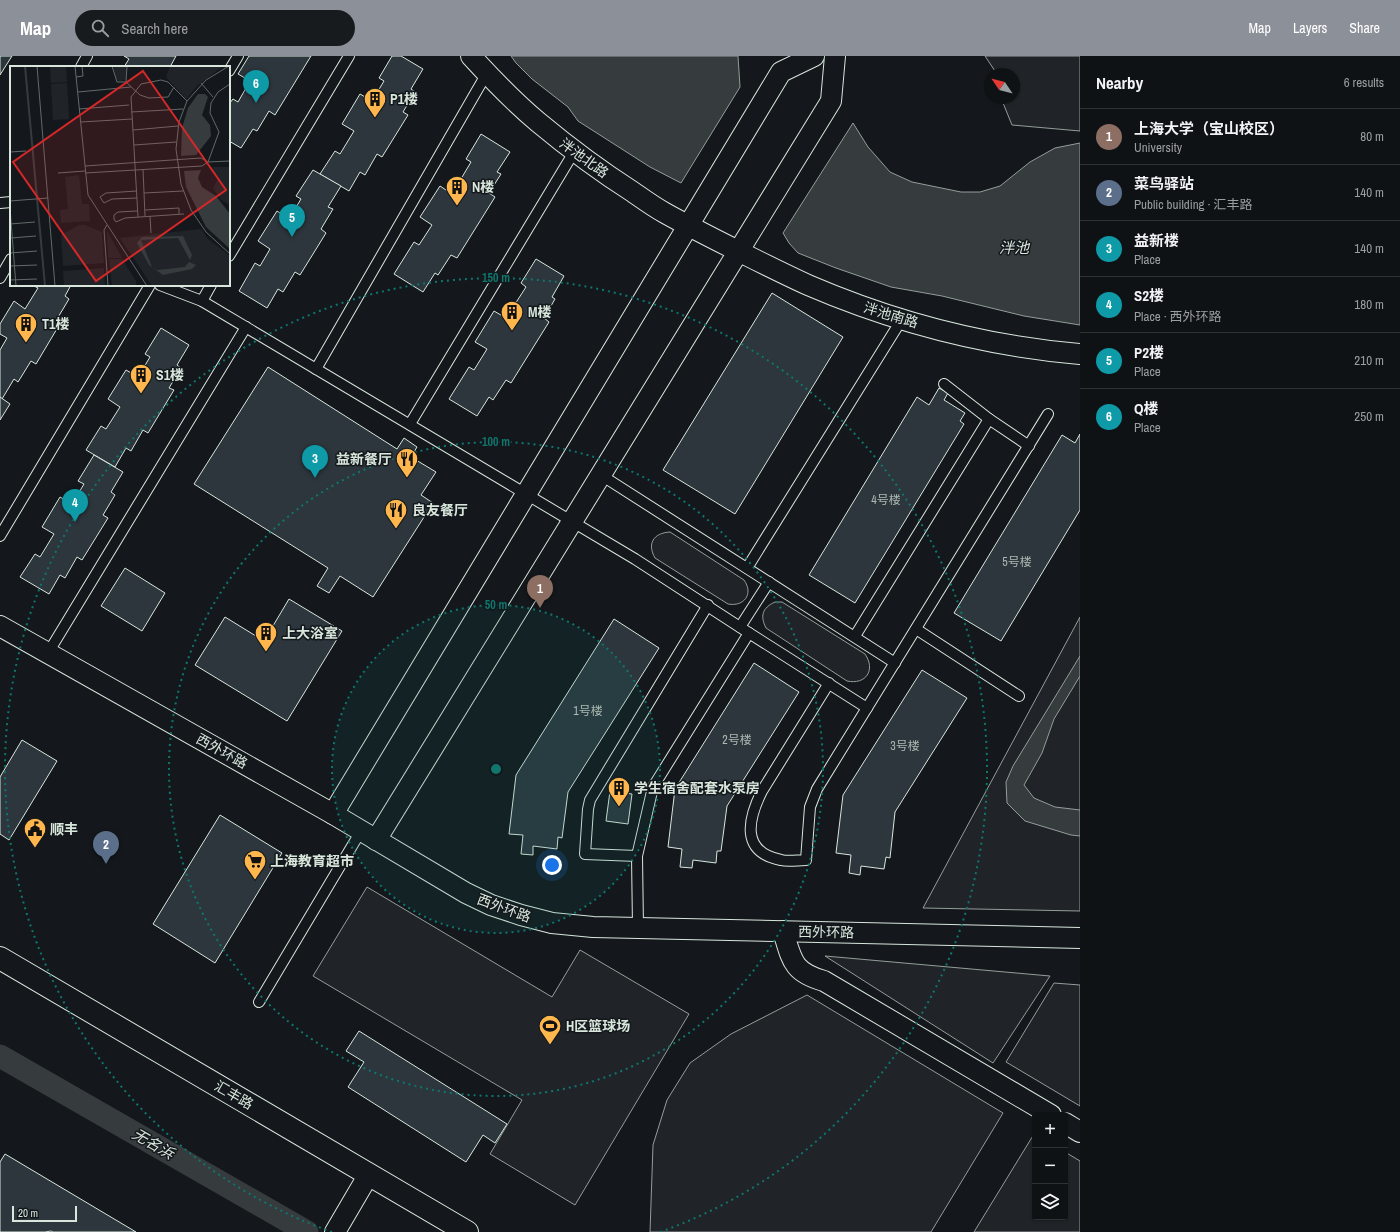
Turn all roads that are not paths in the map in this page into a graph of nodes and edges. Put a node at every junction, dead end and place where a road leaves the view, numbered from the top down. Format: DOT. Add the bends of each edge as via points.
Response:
graph roads {
  1 [pos="87,56"];
  2 [pos="238,56"];
  3 [pos="348,56"];
  4 [pos="471,56"];
  5 [pos="814,56"];
  6 [pos="835,56"];
  7 [pos="82,66"];
  8 [pos="230,69"];
  9 [pos="487,73"];
  10 [pos="574,152"];
  11 [pos="10,202"];
  12 [pos="0,203"];
  13 [pos="689,226"];
  14 [pos="713,239"];
  15 [pos="738,251"];
  16 [pos="230,254"];
  17 [pos="10,261"];
  18 [pos="0,278"];
  19 [pos="149,286"];
  20 [pos="163,286"];
  21 [pos="210,286"];
  22 [pos="202,301"];
  23 [pos="902,319"];
  24 [pos="246,327"];
  25 [pos="1080,354"];
  26 [pos="316,369"];
  27 [pos="944,384"];
  28 [pos="1048,414"];
  29 [pos="989,419"];
  30 [pos="410,424"];
  31 [pos="1029,446"];
  32 [pos="601,475"];
  33 [pos="527,494"];
  34 [pos="572,521"];
  35 [pos="0,536"];
  36 [pos="747,568"];
  37 [pos="769,582"];
  38 [pos="708,606"];
  39 [pos="0,626"];
  40 [pos="740,627"];
  41 [pos="916,629"];
  42 [pos="749,633"];
  43 [pos="855,636"];
  44 [pos="48,653"];
  45 [pos="895,663"];
  46 [pos="829,683"];
  47 [pos="1019,696"];
  48 [pos="867,708"];
  49 [pos="333,814"];
  50 [pos="368,836"];
  51 [pos="637,856"];
  52 [pos="638,928"];
  53 [pos="783,931"];
  54 [pos="1080,938"];
  55 [pos="0,958"];
  56 [pos="259,1002"];
  57 [pos="1046,1112"];
  58 [pos="1068,1125"];
  59 [pos="1080,1132"];
  60 [pos="369,1174"];
  61 [pos="335,1232"];
  62 [pos="467,1232"];
  1 -- 7 [label="lane"];
  2 -- 8 [label="lane"];
  3 -- 16 [label="lane"];
  4 -- 9 [label="street, 泮池北路"];
  5 -- 13 [label="street" via="781,72"];
  6 -- 15 [label="street" via="831,102"];
  9 -- 10 [label="street, 泮池北路" via="536,121"];
  9 -- 26 [label="lane"];
  10 -- 13 [label="street, 泮池北路"];
  10 -- 30 [label="lane"];
  11 -- 12 [label="lane"];
  13 -- 14 [label="street, 泮池北路"];
  13 -- 33 [label="street"];
  14 -- 15 [label="street, 泮池南路"];
  15 -- 23 [label="street, 泮池南路" via="808,285 854,304"];
  15 -- 32 [label="street"];
  17 -- 18 [label="lane"];
  19 -- 35 [label="lane"];
  20 -- 22 [label="lane"];
  21 -- 22 [label="lane"];
  22 -- 24 [label="lane"];
  23 -- 25 [label="street, 泮池南路" via="1002,344"];
  23 -- 36 [label="lane"];
  24 -- 26 [label="lane"];
  24 -- 44 [label="lane"];
  26 -- 30 [label="lane"];
  27 -- 29 [label="lane"];
  28 -- 31 [label="lane"];
  29 -- 31 [label="lane"];
  29 -- 43 [label="lane"];
  30 -- 33 [label="lane"];
  31 -- 41 [label="lane"];
  32 -- 34 [label="street"];
  32 -- 36 [label="lane"];
  33 -- 34 [label="lane"];
  33 -- 49 [label="street"];
  34 -- 38 [label="lane"];
  34 -- 50 [label="street"];
  36 -- 37 [label="lane"];
  37 -- 40 [label="lane"];
  37 -- 43 [label="lane"];
  38 -- 40 [label="lane"];
  38 -- 51 [label="lane" via="590,800 585,854"];
  39 -- 44 [label="street, 西外环路"];
  40 -- 42 [label="lane"];
  41 -- 45 [label="lane"];
  41 -- 47 [label="lane"];
  42 -- 46 [label="lane"];
  42 -- 51 [label="lane" via="653,787"];
  43 -- 45 [label="lane"];
  44 -- 49 [label="street, 西外环路"];
  45 -- 48 [label="lane"];
  46 -- 48 [label="lane"];
  46 -- 48 [label="lane" via="755,806 750,834 754,846 764,853 781,860 806,860 813,798"];
  49 -- 50 [label="street, 西外环路"];
  50 -- 52 [label="street, 西外环路" via="491,905 552,923"];
  50 -- 56 [label="lane"];
  51 -- 52 [label="lane"];
  52 -- 53 [label="street, 西外环路"];
  53 -- 54 [label="street, 西外环路"];
  53 -- 57 [label="street" via="793,962 801,972 824,981"];
  55 -- 60 [label="street, 汇丰路"];
  58 -- 59 [label="street"];
  60 -- 61 [label="street"];
  60 -- 62 [label="street, 汇丰路"];
}
